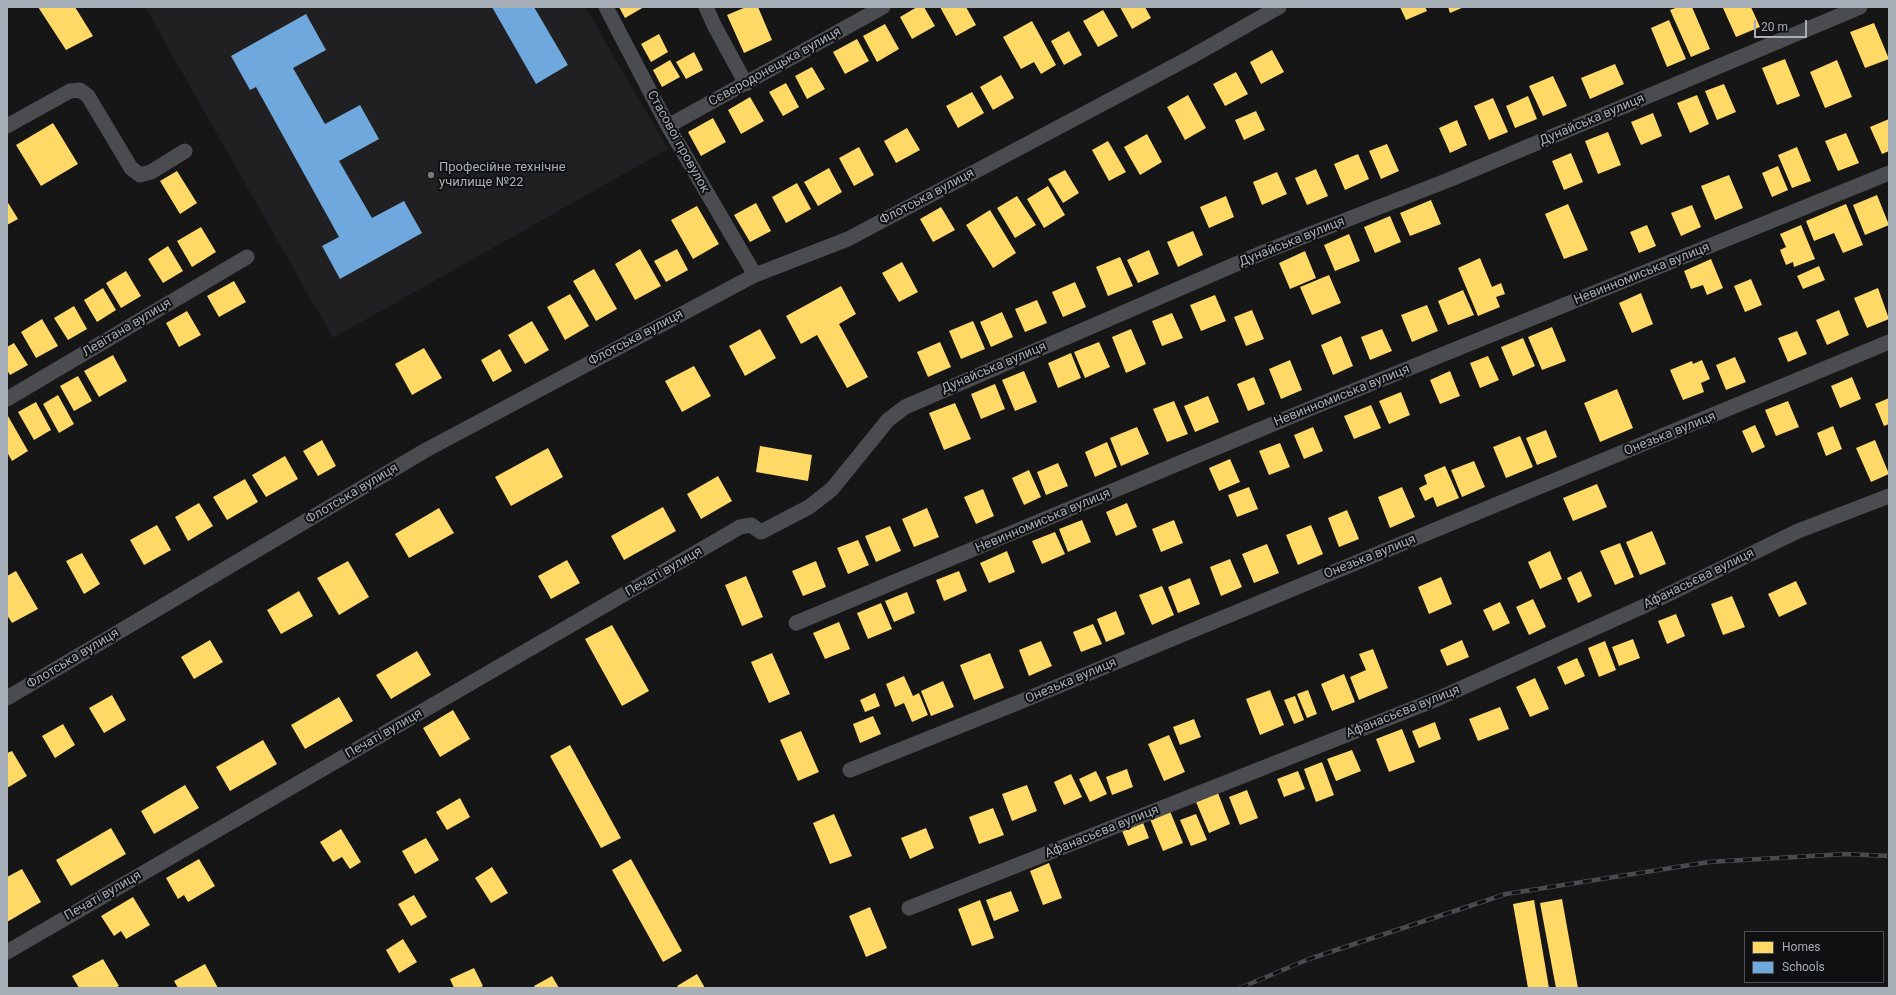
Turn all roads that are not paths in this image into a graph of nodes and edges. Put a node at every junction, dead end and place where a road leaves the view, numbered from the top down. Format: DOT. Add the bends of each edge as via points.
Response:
graph roads {
  1 [pos="606,7"];
  2 [pos="706,7"];
  3 [pos="883,7"];
  4 [pos="1279,7"];
  5 [pos="1860,7"];
  6 [pos="746,84"];
  7 [pos="7,126"];
  8 [pos="668,126"];
  9 [pos="185,150"];
  10 [pos="1889,174"];
  11 [pos="247,257"];
  12 [pos="755,275"];
  13 [pos="1889,342"];
  14 [pos="7,399"];
  15 [pos="1889,496"];
  16 [pos="761,532"];
  17 [pos="796,624"];
  18 [pos="7,698"];
  19 [pos="850,770"];
  20 [pos="909,908"];
  21 [pos="7,952"];
  1 -- 8 [label="street, Стасової провулок"];
  2 -- 6 [label="street"];
  3 -- 6 [label="street, Сєвєродонецька вулиця"];
  4 -- 12 [label="street, Флотська вулиця" via="1189,58 848,239"];
  5 -- 16 [label="street, Дунайська вулиця" via="1451,179 1264,252 905,407 888,420 832,489 810,507"];
  6 -- 8 [label="street, Сєвєродонецька вулиця"];
  7 -- 9 [label="street" via="70,92 80,90 88,96 131,168 140,175 151,172"];
  8 -- 12 [label="street, Стасової провулок"];
  10 -- 17 [label="street, Невинномиська вулиця" via="1314,407"];
  11 -- 14 [label="street, Левітана вулиця"];
  12 -- 18 [label="street, Флотська вулиця" via="426,450"];
  13 -- 19 [label="street, Онезька вулиця" via="1022,702"];
  15 -- 20 [label="street, Афанасьєва вулиця" via="1798,531 1642,607 1437,699"];
  16 -- 21 [label="street, Печаті вулиця" via="751,525 740,527"];
}
